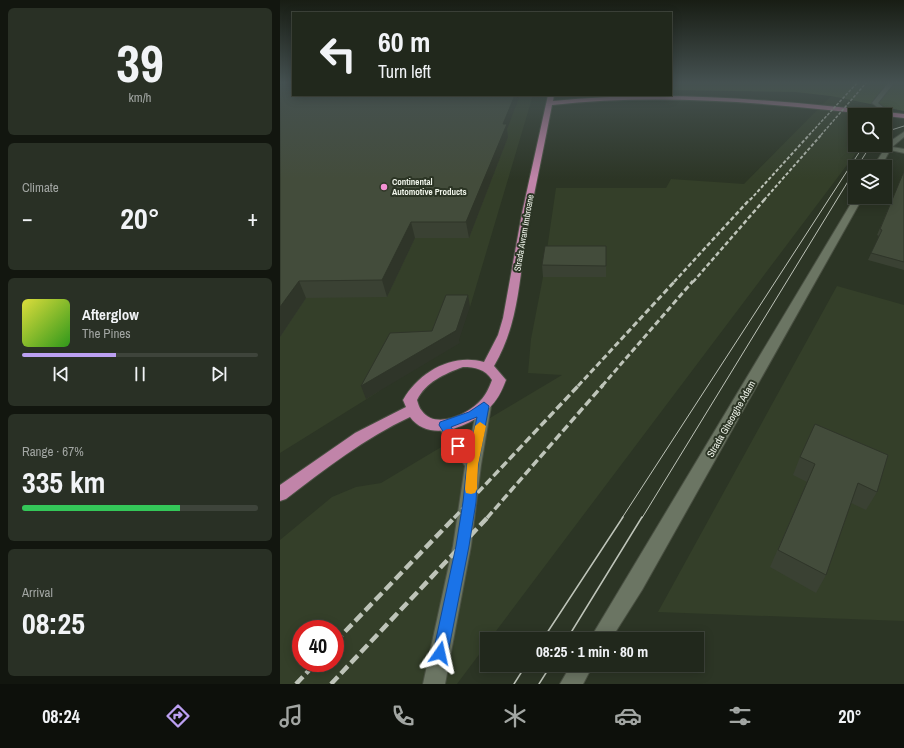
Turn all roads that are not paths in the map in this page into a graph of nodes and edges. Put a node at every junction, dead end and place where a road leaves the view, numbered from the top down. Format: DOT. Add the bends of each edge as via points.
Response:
graph roads {
  1 [pos="547,115"];
  2 [pos="904,134"];
  3 [pos="892,142"];
  4 [pos="892,149"];
  5 [pos="904,151"];
  6 [pos="855,204"];
  7 [pos="487,367"];
  8 [pos="484,406"];
  9 [pos="412,410"];
  10 [pos="444,425"];
  11 [pos="473,465"];
  12 [pos="280,494"];
  13 [pos="604,632"];
  14 [pos="579,672"];
  15 [pos="434,684"];
  16 [pos="571,684"];
  1 -- 7 [label="main road, Strada Avram Imbroane" via="522,231 510,320 497,353"];
  2 -- 3 [label="street"];
  4 -- 5 [label="street"];
  6 -- 13 [label="street, Strada Gheorghe Adam" via="655,550"];
  7 -- 8 [label="main road" via="499,380 493,396"];
  7 -- 9 [label="main road" via="474,363 462,364 432,375 414,391 410,400"];
  8 -- 10 [label="main road" via="473,415"];
  8 -- 11 [label="street"];
  9 -- 10 [label="main road" via="423,423 432,426"];
  9 -- 12 [label="main road" via="369,431"];
  10 -- 11 [label="street"];
  11 -- 15 [label="street" via="470,502"];
  14 -- 16 [label="street"];
}
